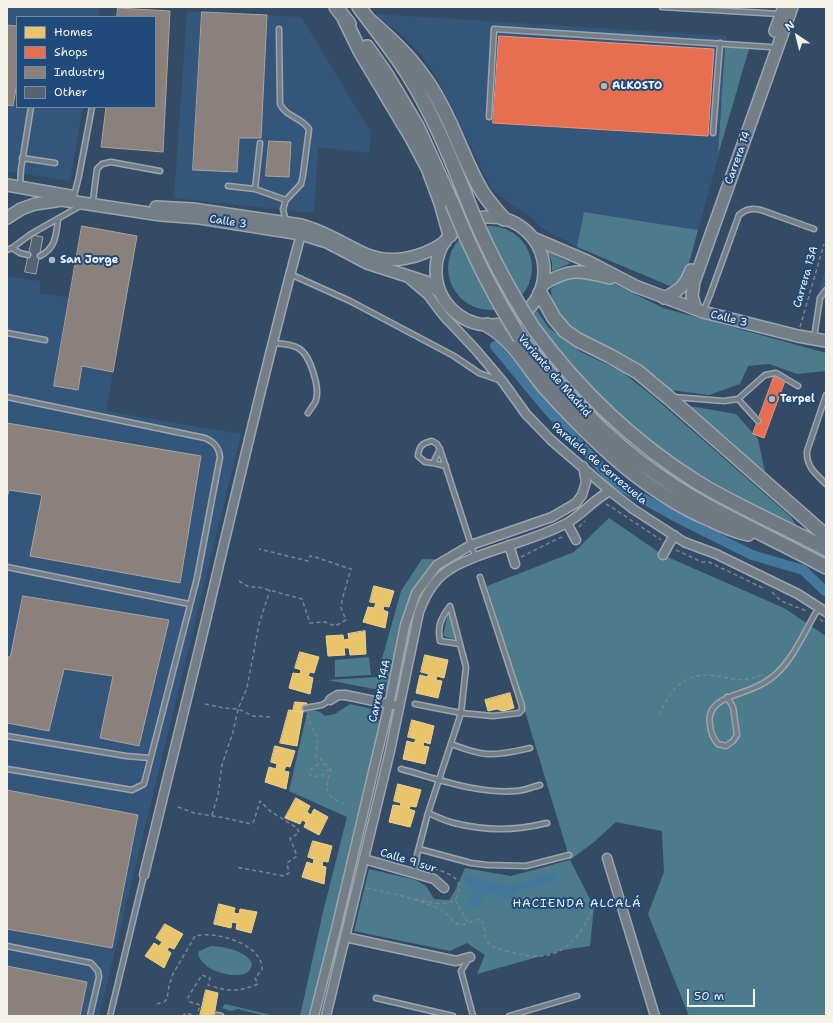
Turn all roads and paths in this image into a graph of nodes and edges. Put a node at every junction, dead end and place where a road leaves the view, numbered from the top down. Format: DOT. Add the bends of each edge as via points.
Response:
graph roads {
  1 [pos="662,7"];
  2 [pos="792,7"];
  3 [pos="782,11"];
  4 [pos="341,13"];
  5 [pos="364,14"];
  6 [pos="279,29"];
  7 [pos="720,44"];
  8 [pos="773,48"];
  9 [pos="31,108"];
  10 [pos="92,108"];
  11 [pos="489,117"];
  12 [pos="713,133"];
  13 [pos="260,143"];
  14 [pos="22,158"];
  15 [pos="733,161"];
  16 [pos="55,163"];
  17 [pos="160,171"];
  18 [pos="7,185"];
  19 [pos="228,186"];
  20 [pos="20,187"];
  21 [pos="255,189"];
  22 [pos="74,196"];
  23 [pos="286,200"];
  24 [pos="88,202"];
  25 [pos="7,218"];
  26 [pos="58,219"];
  27 [pos="504,219"];
  28 [pos="286,222"];
  29 [pos="814,229"];
  30 [pos="301,234"];
  31 [pos="448,238"];
  32 [pos="533,238"];
  33 [pos="824,244"];
  34 [pos="12,248"];
  35 [pos="7,250"];
  36 [pos="28,255"];
  37 [pos="40,256"];
  38 [pos="289,274"];
  39 [pos="405,274"];
  40 [pos="635,286"];
  41 [pos="541,289"];
  42 [pos="826,290"];
  43 [pos="440,292"];
  44 [pos="664,298"];
  45 [pos="700,311"];
  46 [pos="804,315"];
  47 [pos="487,325"];
  48 [pos="7,332"];
  49 [pos="814,339"];
  50 [pos="45,340"];
  51 [pos="826,341"];
  52 [pos="274,343"];
  53 [pos="503,382"];
  54 [pos="798,386"];
  55 [pos="826,395"];
  56 [pos="7,397"];
  57 [pos="668,397"];
  58 [pos="738,399"];
  59 [pos="308,413"];
  60 [pos="758,421"];
  61 [pos="440,449"];
  62 [pos="432,463"];
  63 [pos="446,466"];
  64 [pos="583,466"];
  65 [pos="826,484"];
  66 [pos="610,491"];
  67 [pos="567,523"];
  68 [pos="674,535"];
  69 [pos="826,536"];
  70 [pos="576,540"];
  71 [pos="777,541"];
  72 [pos="509,544"];
  73 [pos="471,545"];
  74 [pos="259,549"];
  75 [pos="826,549"];
  76 [pos="663,555"];
  77 [pos="475,557"];
  78 [pos="515,564"];
  79 [pos="7,567"];
  80 [pos="826,567"];
  81 [pos="480,577"];
  82 [pos="239,581"];
  83 [pos="270,590"];
  84 [pos="189,604"];
  85 [pos="823,610"];
  86 [pos="460,644"];
  87 [pos="765,674"];
  88 [pos="727,697"];
  89 [pos="330,700"];
  90 [pos="205,704"];
  91 [pos="389,704"];
  92 [pos="415,704"];
  93 [pos="399,706"];
  94 [pos="305,708"];
  95 [pos="238,709"];
  96 [pos="461,713"];
  97 [pos="659,715"];
  98 [pos="272,717"];
  99 [pos="7,736"];
  100 [pos="451,744"];
  101 [pos="530,748"];
  102 [pos="150,758"];
  103 [pos="326,764"];
  104 [pos="7,769"];
  105 [pos="401,769"];
  106 [pos="332,770"];
  107 [pos="439,780"];
  108 [pos="540,785"];
  109 [pos="346,804"];
  110 [pos="178,808"];
  111 [pos="428,813"];
  112 [pos="212,815"];
  113 [pos="547,823"];
  114 [pos="419,849"];
  115 [pos="569,855"];
  116 [pos="607,858"];
  117 [pos="364,859"];
  118 [pos="236,867"];
  119 [pos="415,873"];
  120 [pos="144,875"];
  121 [pos="358,886"];
  122 [pos="444,888"];
  123 [pos="454,900"];
  124 [pos="594,907"];
  125 [pos="468,923"];
  126 [pos="345,937"];
  127 [pos="7,946"];
  128 [pos="470,957"];
  129 [pos="577,996"];
  130 [pos="376,998"];
  131 [pos="157,1004"];
  132 [pos="90,1016"];
  133 [pos="110,1016"];
  134 [pos="182,1016"];
  135 [pos="196,1016"];
  136 [pos="314,1016"];
  137 [pos="326,1016"];
  138 [pos="453,1016"];
  139 [pos="473,1016"];
  140 [pos="509,1016"];
  141 [pos="656,1016"];
  1 -- 3 [label="lane"];
  2 -- 8 [label="main road, Carrera 14"];
  3 -- 8 [label="main road, Carrera 14"];
  4 -- 31 [label="main road" via="360,51 428,168 441,203"];
  4 -- 71 [label="main road, Variante de Madrid, bridge" via="386,74 417,126 482,273 520,338 584,412 657,475 717,511"];
  5 -- 27 [label="main road" via="396,43 425,77 480,188"];
  5 -- 75 [label="main road, Variante de Madrid, bridge" via="425,104 453,162 488,250 518,304 534,329 572,377 616,420 669,464 726,498"];
  6 -- 23 [label="lane" via="280,104 284,112 305,123 309,129 304,175 301,184"];
  7 -- 8 [label="lane"];
  7 -- 11 [label="lane" via="494,30"];
  7 -- 12 [label="lane"];
  8 -- 15 [label="main road, Carrera 14"];
  9 -- 14 [label="lane"];
  10 -- 22 [label="lane"];
  13 -- 21 [label="lane"];
  14 -- 16 [label="lane"];
  14 -- 20 [label="lane"];
  15 -- 44 [label="main road, Carrera 14" via="687,280 678,290"];
  15 -- 45 [label="main road, Carrera 14" via="694,282 692,296"];
  17 -- 24 [label="lane" via="111,162 102,164 98,169"];
  18 -- 20 [label="main road, Calle 3"];
  19 -- 21 [label="lane"];
  20 -- 22 [label="main road, Calle 3"];
  21 -- 23 [label="lane"];
  22 -- 24 [label="main road, Calle 3"];
  23 -- 28 [label="lane" via="283,209"];
  24 -- 25 [label="main road, Calle 3" via="62,200 35,204"];
  24 -- 26 [label="lane"];
  24 -- 28 [label="main road, Calle 3" via="193,209"];
  24 -- 30 [label="main road, Calle 3" via="161,215 200,218"];
  26 -- 34 [label="lane"];
  26 -- 37 [label="lane" via="55,240 48,252"];
  27 -- 31 [label="main road" via="478,219 463,225"];
  27 -- 32 [label="main road" via="515,223"];
  28 -- 31 [label="main road, Calle 3" via="314,228 364,253 389,260 422,255"];
  29 -- 45 [label="lane" via="761,210 744,210 739,215 710,295"];
  30 -- 38 [label="street"];
  30 -- 39 [label="main road, Calle 3" via="327,242 367,263"];
  31 -- 43 [label="main road" via="439,253 436,266"];
  32 -- 40 [label="main road, Calle 3"];
  32 -- 41 [label="main road" via="543,260"];
  33 -- 46 [label="path, Carrera 13A"];
  34 -- 35 [label="lane"];
  34 -- 36 [label="lane"];
  38 -- 52 [label="street"];
  38 -- 53 [label="lane" via="350,301 454,356 478,373"];
  39 -- 43 [label="main road, Calle 3" via="426,282"];
  39 -- 53 [label="street, Paralela de Serrezuela" via="428,295"];
  40 -- 41 [label="main road, Calle 3" via="593,274 567,272 557,276"];
  40 -- 44 [label="main road, Calle 3"];
  41 -- 47 [label="main road" via="531,307 518,317 503,324"];
  41 -- 57 [label="main road" via="554,318 565,331 638,372"];
  42 -- 49 [label="lane" via="820,298"];
  43 -- 47 [label="main road" via="460,316 477,324"];
  44 -- 45 [label="main road, Calle 3"];
  45 -- 49 [label="main road, Calle 3"];
  47 -- 71 [label="main road" via="511,344 545,387 595,441 646,483 694,513 741,532"];
  48 -- 50 [label="lane"];
  49 -- 51 [label="main road, Calle 3"];
  52 -- 59 [label="lane" via="300,348 307,355 316,387 316,400"];
  52 -- 120 [label="street"];
  53 -- 64 [label="street, Paralela de Serrezuela" via="541,430"];
  54 -- 58 [label="lane" via="776,373 765,375"];
  55 -- 65 [label="lane" via="806,451 806,460"];
  56 -- 84 [label="lane" via="206,438 216,445 220,457 197,578"];
  57 -- 58 [label="lane" via="724,401"];
  57 -- 69 [label="main road"];
  58 -- 60 [label="lane"];
  61 -- 62 [label="lane"];
  61 -- 62 [label="lane" via="432,440 424,442 419,449 418,456 425,462"];
  61 -- 63 [label="lane"];
  62 -- 63 [label="lane"];
  63 -- 73 [label="lane"];
  64 -- 66 [label="street, Paralela de Serrezuela"];
  64 -- 73 [label="street, Carrera 14A" via="586,482 576,503 552,517"];
  66 -- 67 [label="street, Carrera 14A"];
  66 -- 68 [label="street, Paralela de Serrezuela"];
  67 -- 70 [label="street"];
  67 -- 72 [label="street, Carrera 14A"];
  68 -- 76 [label="street"];
  68 -- 85 [label="street, Paralela de Serrezuela" via="684,542 716,554 798,594"];
  71 -- 80 [label="main road, Variante de Madrid"];
  72 -- 77 [label="street, Carrera 14A"];
  72 -- 78 [label="street"];
  73 -- 77 [label="lane"];
  73 -- 91 [label="street, Carrera 14A" via="437,565 416,593 405,625"];
  74 -- 83 [label="path" via="308,561 310,556 351,569 341,608 346,620 335,626 325,622 310,623 302,599"];
  77 -- 93 [label="street, Carrera 14A" via="450,569 428,592 419,612"];
  79 -- 84 [label="lane"];
  81 -- 96 [label="lane" via="522,708 519,713 493,716"];
  82 -- 83 [label="path" via="249,587 258,586"];
  83 -- 95 [label="path" via="258,624 247,688"];
  84 -- 102 [label="lane"];
  85 -- 88 [label="lane" via="815,614 790,657 774,676 751,690"];
  86 -- 86 [label="lane" via="456,629 450,606 442,617 438,633 440,641"];
  86 -- 96 [label="lane" via="466,667"];
  87 -- 97 [label="path" via="741,681 709,675 688,679 671,691"];
  88 -- 88 [label="lane" via="713,708 709,721 712,737 718,744 726,746 737,735 733,707"];
  89 -- 91 [label="street" via="338,695 345,695"];
  89 -- 94 [label="lane" via="322,705"];
  90 -- 95 [label="path"];
  91 -- 93 [label="street"];
  91 -- 136 [label="street, Carrera 14A"];
  92 -- 96 [label="lane"];
  93 -- 117 [label="street, Carrera 14A"];
  94 -- 103 [label="path" via="318,738 316,756"];
  95 -- 98 [label="path" via="253,716"];
  95 -- 112 [label="path" via="222,765"];
  96 -- 100 [label="lane"];
  99 -- 102 [label="lane"];
  100 -- 101 [label="lane" via="487,754"];
  100 -- 107 [label="lane"];
  102 -- 104 [label="lane" via="144,784 132,790"];
  103 -- 106 [label="path"];
  103 -- 106 [label="path" via="319,763 309,774 312,777 322,776 327,770"];
  105 -- 107 [label="lane"];
  106 -- 109 [label="path" via="326,788 329,796"];
  107 -- 108 [label="lane" via="497,792 518,791"];
  107 -- 111 [label="lane"];
  110 -- 112 [label="path"];
  111 -- 113 [label="lane" via="452,823 504,830"];
  111 -- 114 [label="lane"];
  112 -- 118 [label="path" via="251,824 260,801 270,811 298,828 298,833 290,838 297,856 287,863 289,873 284,876"];
  114 -- 115 [label="lane" via="487,865 526,866"];
  114 -- 119 [label="lane"];
  116 -- 141 [label="street"];
  117 -- 119 [label="street, Calle 9 sur"];
  117 -- 121 [label="street, Carrera 14A"];
  119 -- 122 [label="street, Calle 9 sur" via="434,879"];
  120 -- 133 [label="lane"];
  121 -- 125 [label="path" via="410,898 444,911 457,924"];
  121 -- 126 [label="street, Carrera 14A"];
  123 -- 125 [label="path"];
  124 -- 125 [label="path" via="580,933 571,943 563,949 542,956 520,954 494,947 487,942 482,921"];
  126 -- 128 [label="street" via="456,961"];
  126 -- 137 [label="street, Carrera 14A"];
  127 -- 132 [label="lane" via="91,963 98,971 99,977"];
  128 -- 139 [label="lane" via="462,971"];
  129 -- 140 [label="lane"];
  130 -- 138 [label="lane"];
  131 -- 135 [label="path" via="167,999 173,974 195,936 222,937 244,944 261,961 262,970 255,978 258,984 244,990 217,988 208,985 210,978 202,975 188,997 190,1002 200,1005"];
  134 -- 135 [label="path" via="186,1013"];
}
